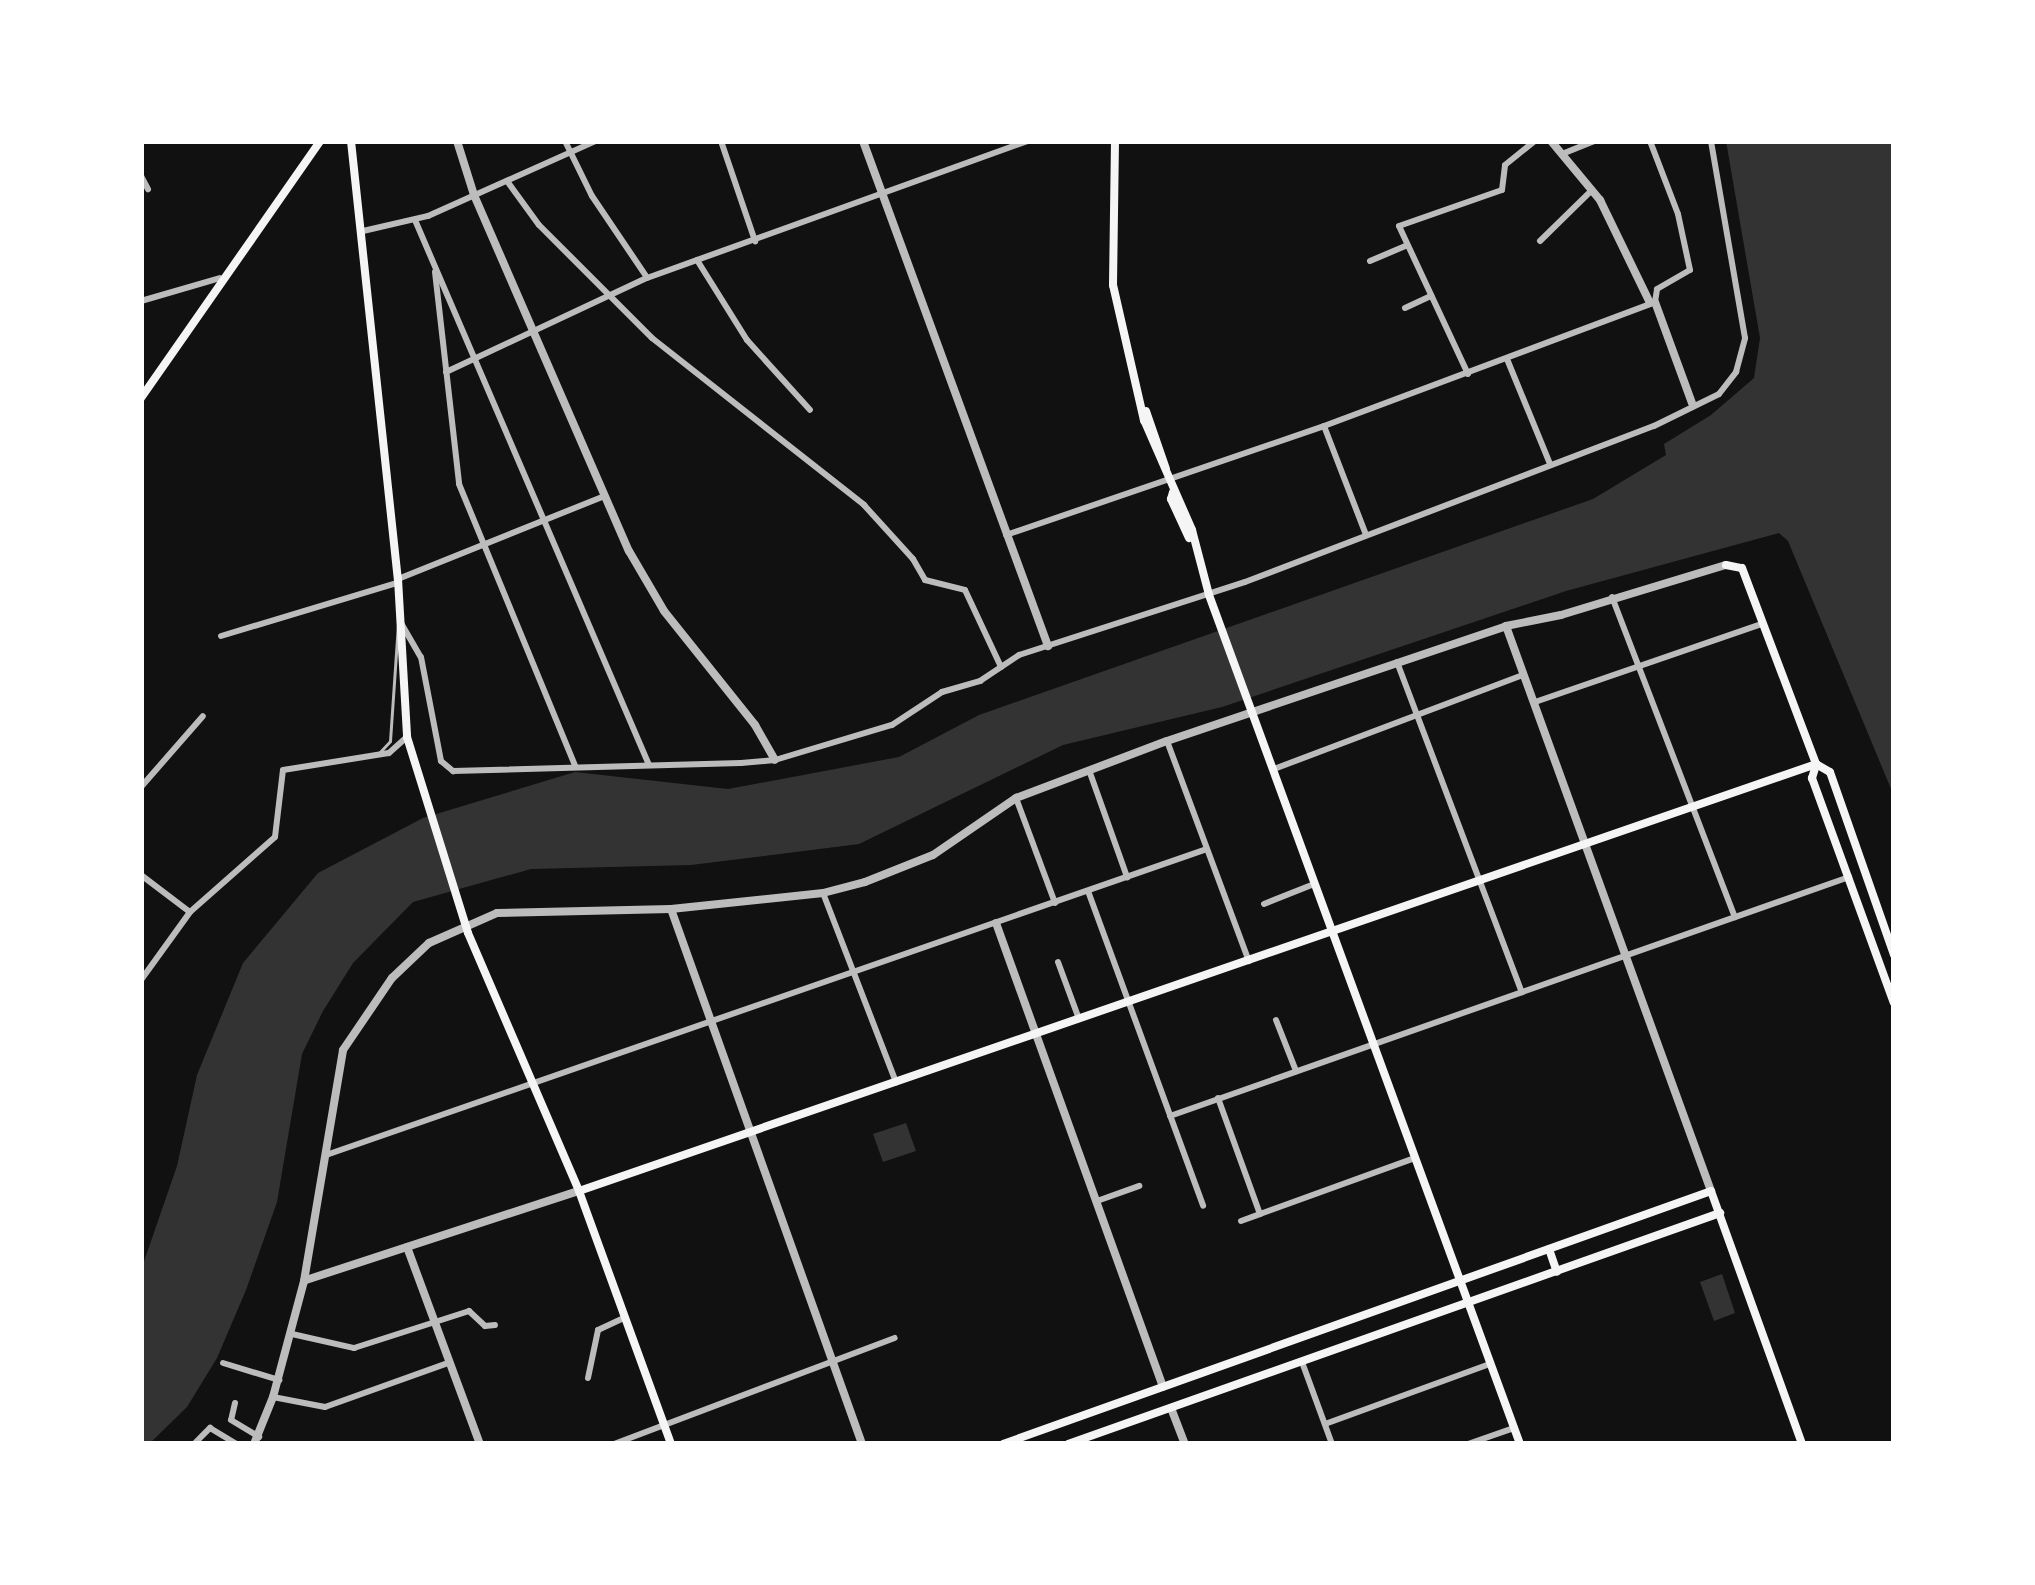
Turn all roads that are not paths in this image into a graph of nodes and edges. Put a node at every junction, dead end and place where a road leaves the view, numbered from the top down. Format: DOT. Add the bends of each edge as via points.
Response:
graph roads {
  1 [pos="320,141"];
  2 [pos="351,141"];
  3 [pos="457,141"];
  4 [pos="565,141"];
  5 [pos="596,141"];
  6 [pos="721,141"];
  7 [pos="863,141"];
  8 [pos="1027,141"];
  9 [pos="1115,141"];
  10 [pos="1534,141"];
  11 [pos="1551,141"];
  12 [pos="1595,141"];
  13 [pos="1649,141"];
  14 [pos="1711,141"];
  15 [pos="570,153"];
  16 [pos="1562,154"];
  17 [pos="141,176"];
  18 [pos="507,181"];
  19 [pos="148,189"];
  20 [pos="1592,190"];
  21 [pos="882,193"];
  22 [pos="474,195"];
  23 [pos="415,220"];
  24 [pos="363,231"];
  25 [pos="755,241"];
  26 [pos="1540,241"];
  27 [pos="1407,245"];
  28 [pos="696,259"];
  29 [pos="1370,261"];
  30 [pos="434,263"];
  31 [pos="220,278"];
  32 [pos="647,278"];
  33 [pos="606,296"];
  34 [pos="1431,296"];
  35 [pos="141,301"];
  36 [pos="1653,303"];
  37 [pos="1405,308"];
  38 [pos="533,332"];
  39 [pos="475,359"];
  40 [pos="1507,359"];
  41 [pos="446,372"];
  42 [pos="1468,374"];
  43 [pos="141,398"];
  44 [pos="1692,403"];
  45 [pos="810,410"];
  46 [pos="1324,426"];
  47 [pos="1550,464"];
  48 [pos="1168,475"];
  49 [pos="602,497"];
  50 [pos="545,523"];
  51 [pos="1366,535"];
  52 [pos="1006,536"];
  53 [pos="483,549"];
  54 [pos="1726,565"];
  55 [pos="398,581"];
  56 [pos="1209,595"];
  57 [pos="1612,597"];
  58 [pos="399,620"];
  59 [pos="1762,624"];
  60 [pos="1506,626"];
  61 [pos="221,636"];
  62 [pos="1048,646"];
  63 [pos="1397,662"];
  64 [pos="1638,665"];
  65 [pos="1002,668"];
  66 [pos="1524,675"];
  67 [pos="1535,702"];
  68 [pos="1251,706"];
  69 [pos="1418,715"];
  70 [pos="203,716"];
  71 [pos="407,737"];
  72 [pos="1167,741"];
  73 [pos="372,757"];
  74 [pos="775,760"];
  75 [pos="1816,764"];
  76 [pos="575,766"];
  77 [pos="649,766"];
  78 [pos="1274,769"];
  79 [pos="1089,770"];
  80 [pos="141,787"];
  81 [pos="1016,798"];
  82 [pos="1692,808"];
  83 [pos="1588,844"];
  84 [pos="1207,849"];
  85 [pos="1864,871"];
  86 [pos="141,875"];
  87 [pos="1849,877"];
  88 [pos="1127,878"];
  89 [pos="1480,881"];
  90 [pos="1314,884"];
  91 [pos="1088,891"];
  92 [pos="823,892"];
  93 [pos="1054,903"];
  94 [pos="1264,904"];
  95 [pos="671,909"];
  96 [pos="190,912"];
  97 [pos="1735,917"];
  98 [pos="996,923"];
  99 [pos="1331,932"];
  100 [pos="1628,956"];
  101 [pos="1894,956"];
  102 [pos="1249,961"];
  103 [pos="1058,962"];
  104 [pos="853,974"];
  105 [pos="141,980"];
  106 [pos="1522,992"];
  107 [pos="1129,1002"];
  108 [pos="1894,1003"];
  109 [pos="1079,1019"];
  110 [pos="1276,1020"];
  111 [pos="713,1023"];
  112 [pos="1037,1034"];
  113 [pos="1373,1044"];
  114 [pos="1296,1071"];
  115 [pos="896,1082"];
  116 [pos="532,1087"];
  117 [pos="1218,1098"];
  118 [pos="1170,1115"];
  119 [pos="751,1132"];
  120 [pos="329,1154"];
  121 [pos="1414,1158"];
  122 [pos="1139,1186"];
  123 [pos="579,1191"];
  124 [pos="1712,1191"];
  125 [pos="1096,1201"];
  126 [pos="1203,1206"];
  127 [pos="1720,1213"];
  128 [pos="1259,1214"];
  129 [pos="1241,1221"];
  130 [pos="407,1247"];
  131 [pos="1549,1249"];
  132 [pos="1557,1272"];
  133 [pos="304,1281"];
  134 [pos="1460,1281"];
  135 [pos="1468,1303"];
  136 [pos="625,1318"];
  137 [pos="432,1321"];
  138 [pos="495,1325"];
  139 [pos="1330,1329"];
  140 [pos="292,1334"];
  141 [pos="896,1338"];
  142 [pos="1338,1350"];
  143 [pos="1302,1362"];
  144 [pos="223,1363"];
  145 [pos="448,1363"];
  146 [pos="832,1364"];
  147 [pos="1490,1364"];
  148 [pos="588,1378"];
  149 [pos="279,1380"];
  150 [pos="1163,1387"];
  151 [pos="274,1397"];
  152 [pos="235,1403"];
  153 [pos="1171,1408"];
  154 [pos="1325,1424"];
  155 [pos="664,1425"];
  156 [pos="1514,1428"];
  157 [pos="260,1440"];
  158 [pos="194,1444"];
  159 [pos="237,1444"];
  160 [pos="480,1444"];
  161 [pos="614,1444"];
  162 [pos="671,1444"];
  163 [pos="862,1444"];
  164 [pos="1004,1444"];
  165 [pos="1068,1444"];
  166 [pos="1185,1444"];
  167 [pos="1332,1444"];
  168 [pos="1468,1444"];
  169 [pos="1520,1444"];
  170 [pos="1802,1444"];
  1 -- 31 [label="main road"];
  2 -- 24 [label="main road"];
  3 -- 22 [label="street"];
  4 -- 15 [label="street"];
  5 -- 15 [label="street"];
  6 -- 25 [label="street"];
  7 -- 21 [label="street"];
  8 -- 21 [label="street"];
  9 -- 48 [label="main road" via="1116,314"];
  10 -- 27 [label="street" via="1504,165 1502,190 1399,226"];
  11 -- 16 [label="street"];
  12 -- 16 [label="street"];
  13 -- 36 [label="street" via="1690,270 1657,289"];
  14 -- 44 [label="street" via="1745,338 1736,372 1719,394"];
  15 -- 18 [label="street"];
  15 -- 32 [label="street"];
  16 -- 20 [label="street"];
  17 -- 19 [label="street"];
  18 -- 22 [label="street"];
  18 -- 33 [label="street"];
  20 -- 26 [label="street"];
  20 -- 36 [label="street"];
  21 -- 25 [label="street"];
  21 -- 52 [label="street"];
  22 -- 23 [label="street"];
  22 -- 38 [label="street"];
  23 -- 24 [label="street"];
  23 -- 30 [label="street"];
  24 -- 55 [label="main road"];
  25 -- 28 [label="street"];
  27 -- 29 [label="street"];
  27 -- 34 [label="street"];
  28 -- 32 [label="street"];
  28 -- 45 [label="street" via="748,340"];
  30 -- 39 [label="street"];
  30 -- 41 [label="street"];
  31 -- 35 [label="street"];
  31 -- 43 [label="main road"];
  32 -- 33 [label="street"];
  33 -- 38 [label="street"];
  33 -- 65 [label="street" via="864,505 925,580 965,590"];
  34 -- 37 [label="street"];
  34 -- 42 [label="street"];
  36 -- 40 [label="street"];
  36 -- 44 [label="street"];
  38 -- 39 [label="street"];
  38 -- 49 [label="street"];
  39 -- 41 [label="street"];
  39 -- 50 [label="street"];
  40 -- 42 [label="street"];
  40 -- 47 [label="street"];
  41 -- 53 [label="street" via="459,484"];
  42 -- 46 [label="street"];
  44 -- 47 [label="street" via="1654,426"];
  46 -- 48 [label="street"];
  46 -- 51 [label="street"];
  47 -- 51 [label="street"];
  48 -- 52 [label="street"];
  48 -- 56 [label="main road"];
  49 -- 50 [label="street"];
  49 -- 74 [label="street" via="664,611"];
  50 -- 53 [label="street"];
  50 -- 77 [label="street"];
  51 -- 56 [label="street"];
  52 -- 62 [label="street"];
  53 -- 55 [label="street"];
  53 -- 76 [label="street"];
  54 -- 57 [label="street"];
  54 -- 59 [label="main road" via="1742,568"];
  55 -- 58 [label="main road"];
  55 -- 61 [label="street"];
  56 -- 62 [label="street"];
  56 -- 68 [label="main road"];
  57 -- 60 [label="street"];
  57 -- 64 [label="street"];
  58 -- 71 [label="main road"];
  58 -- 73 [label="lane" via="390,741"];
  58 -- 76 [label="street" via="421,657 446,767"];
  59 -- 64 [label="street"];
  59 -- 75 [label="main road"];
  60 -- 63 [label="street"];
  60 -- 66 [label="street"];
  62 -- 65 [label="street"];
  63 -- 68 [label="street"];
  63 -- 69 [label="street"];
  64 -- 67 [label="street"];
  64 -- 82 [label="street"];
  65 -- 74 [label="street" via="942,692 892,725"];
  66 -- 67 [label="street"];
  66 -- 69 [label="street"];
  67 -- 83 [label="street"];
  68 -- 72 [label="street"];
  68 -- 78 [label="main road"];
  69 -- 78 [label="street"];
  69 -- 89 [label="street"];
  70 -- 80 [label="street"];
  71 -- 73 [label="street"];
  71 -- 116 [label="main road" via="468,933"];
  72 -- 79 [label="street"];
  72 -- 84 [label="street"];
  73 -- 96 [label="street" via="283,770 275,837"];
  74 -- 77 [label="street"];
  75 -- 82 [label="main road"];
  75 -- 85 [label="main road" via="1830,772"];
  75 -- 87 [label="main road" via="1812,778"];
  76 -- 77 [label="street"];
  78 -- 90 [label="main road"];
  79 -- 81 [label="street"];
  79 -- 88 [label="street"];
  81 -- 92 [label="street" via="934,855"];
  81 -- 93 [label="street"];
  82 -- 83 [label="main road"];
  82 -- 97 [label="street"];
  83 -- 89 [label="main road"];
  83 -- 100 [label="street"];
  84 -- 88 [label="street"];
  84 -- 102 [label="street"];
  85 -- 87 [label="main road"];
  85 -- 101 [label="main road"];
  86 -- 96 [label="street"];
  87 -- 97 [label="street"];
  87 -- 108 [label="main road"];
  88 -- 91 [label="street"];
  89 -- 99 [label="main road"];
  89 -- 106 [label="street"];
  90 -- 94 [label="street"];
  90 -- 99 [label="main road"];
  91 -- 93 [label="street"];
  91 -- 107 [label="street"];
  92 -- 95 [label="street"];
  92 -- 104 [label="street"];
  93 -- 98 [label="street"];
  95 -- 111 [label="street"];
  95 -- 120 [label="street" via="497,913 429,943 352,1031"];
  96 -- 105 [label="street"];
  97 -- 100 [label="street"];
  98 -- 104 [label="street"];
  98 -- 112 [label="street"];
  99 -- 102 [label="main road"];
  99 -- 113 [label="main road"];
  100 -- 106 [label="street"];
  100 -- 124 [label="street"];
  102 -- 107 [label="main road"];
  103 -- 109 [label="street"];
  104 -- 111 [label="street"];
  104 -- 115 [label="street"];
  106 -- 113 [label="street"];
  107 -- 109 [label="main road"];
  107 -- 118 [label="street"];
  109 -- 112 [label="main road"];
  110 -- 114 [label="street"];
  111 -- 116 [label="street"];
  111 -- 119 [label="street"];
  112 -- 115 [label="main road"];
  112 -- 125 [label="street"];
  113 -- 114 [label="street"];
  113 -- 121 [label="main road"];
  114 -- 117 [label="street"];
  115 -- 119 [label="main road"];
  116 -- 120 [label="street"];
  116 -- 123 [label="main road"];
  117 -- 118 [label="street"];
  117 -- 128 [label="street"];
  118 -- 126 [label="street"];
  119 -- 123 [label="main road"];
  119 -- 146 [label="street"];
  120 -- 133 [label="street"];
  121 -- 128 [label="street"];
  121 -- 134 [label="main road"];
  122 -- 125 [label="street"];
  123 -- 130 [label="street"];
  123 -- 136 [label="main road"];
  124 -- 127 [label="main road"];
  124 -- 131 [label="main road"];
  125 -- 150 [label="street"];
  127 -- 132 [label="main road"];
  127 -- 170 [label="main road"];
  128 -- 129 [label="street"];
  130 -- 133 [label="street"];
  130 -- 137 [label="street"];
  131 -- 132 [label="main road"];
  131 -- 134 [label="main road"];
  132 -- 135 [label="main road"];
  133 -- 140 [label="street"];
  134 -- 135 [label="main road"];
  134 -- 139 [label="main road"];
  135 -- 142 [label="main road"];
  135 -- 147 [label="main road"];
  136 -- 148 [label="street" via="598,1330"];
  136 -- 155 [label="main road"];
  137 -- 138 [label="street" via="474,1311 485,1327"];
  137 -- 140 [label="street" via="354,1348"];
  137 -- 145 [label="street"];
  139 -- 142 [label="main road"];
  139 -- 150 [label="main road"];
  140 -- 149 [label="street"];
  141 -- 146 [label="street"];
  142 -- 143 [label="main road"];
  143 -- 153 [label="main road"];
  143 -- 154 [label="street"];
  144 -- 149 [label="street"];
  145 -- 151 [label="street" via="326,1407"];
  145 -- 160 [label="street"];
  146 -- 155 [label="street"];
  146 -- 163 [label="street"];
  147 -- 154 [label="street"];
  147 -- 156 [label="main road"];
  149 -- 151 [label="street"];
  150 -- 153 [label="main road"];
  150 -- 164 [label="main road"];
  151 -- 157 [label="street"];
  152 -- 157 [label="street" via="231,1420"];
  153 -- 165 [label="main road"];
  153 -- 166 [label="street"];
  154 -- 167 [label="street"];
  155 -- 161 [label="street"];
  155 -- 162 [label="main road"];
  156 -- 168 [label="street"];
  156 -- 169 [label="main road"];
  158 -- 159 [label="street" via="210,1428"];
}
